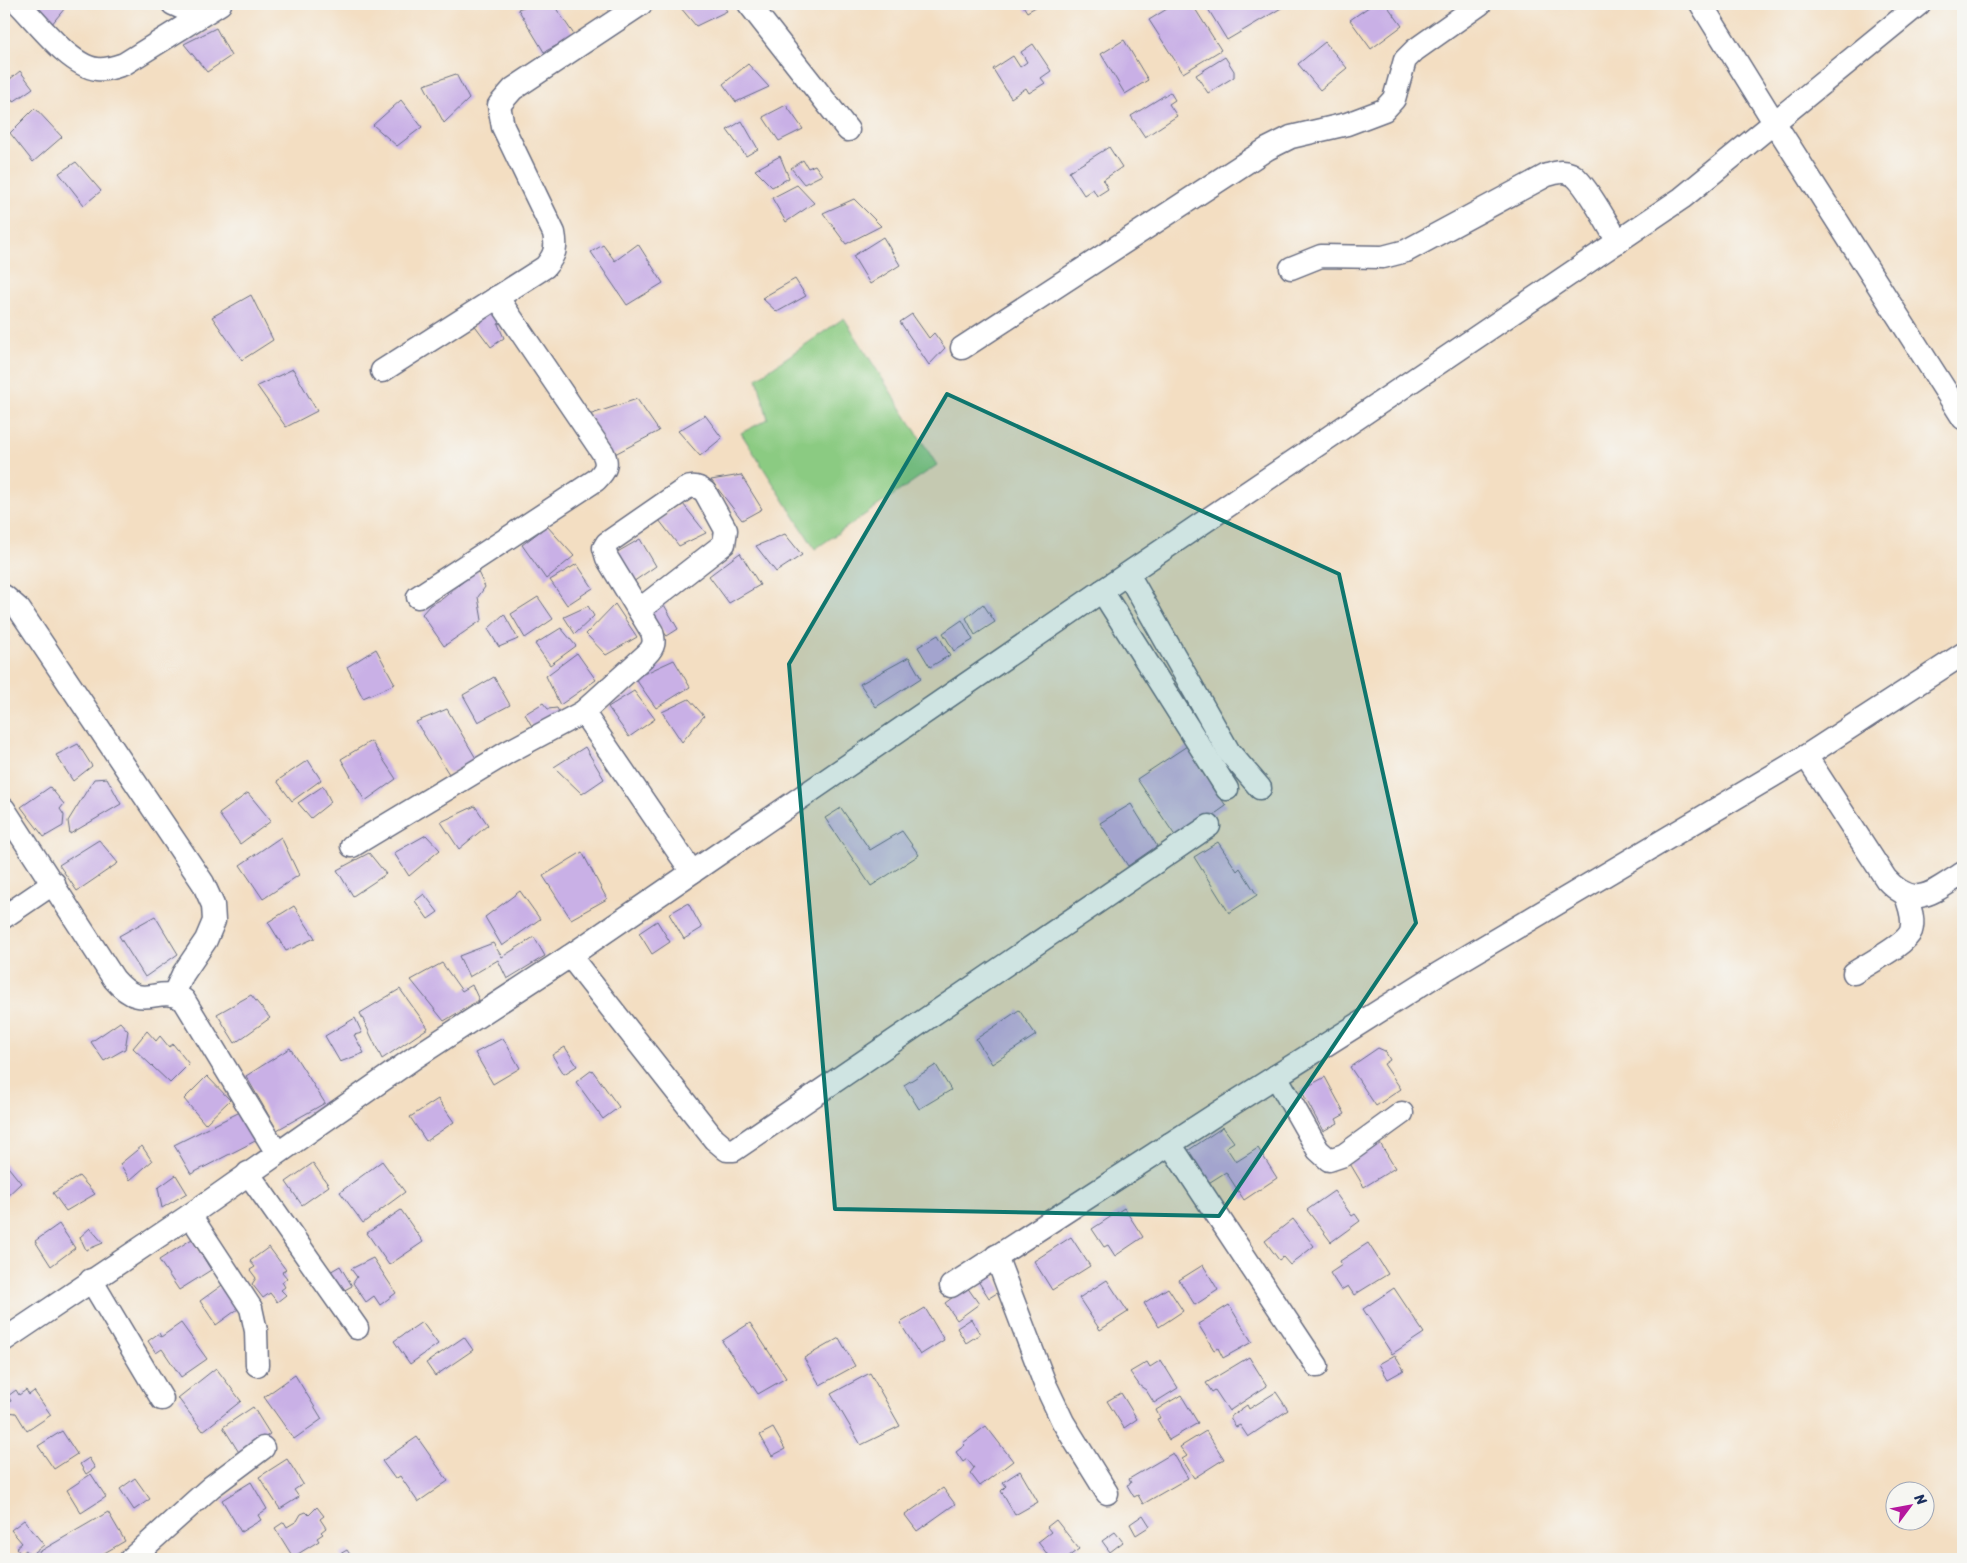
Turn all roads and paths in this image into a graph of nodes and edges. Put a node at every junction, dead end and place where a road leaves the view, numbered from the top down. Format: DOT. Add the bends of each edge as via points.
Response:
graph roads {
  1 [pos="19,4"];
  2 [pos="173,4"];
  3 [pos="220,4"];
  4 [pos="641,4"];
  5 [pos="749,4"];
  6 [pos="1480,4"];
  7 [pos="1701,4"];
  8 [pos="1909,7"];
  9 [pos="200,16"];
  10 [pos="1774,122"];
  11 [pos="848,130"];
  12 [pos="1618,242"];
  13 [pos="1291,268"];
  14 [pos="497,296"];
  15 [pos="962,348"];
  16 [pos="382,371"];
  17 [pos="1963,418"];
  18 [pos="1128,574"];
  19 [pos="1102,591"];
  20 [pos="4,596"];
  21 [pos="418,597"];
  22 [pos="639,610"];
  23 [pos="1963,654"];
  24 [pos="583,712"];
  25 [pos="1806,756"];
  26 [pos="1260,788"];
  27 [pos="1227,789"];
  28 [pos="4,809"];
  29 [pos="1209,826"];
  30 [pos="352,846"];
  31 [pos="692,872"];
  32 [pos="1963,873"];
  33 [pos="54,883"];
  34 [pos="1906,896"];
  35 [pos="4,917"];
  36 [pos="570,956"];
  37 [pos="1854,973"];
  38 [pos="174,994"];
  39 [pos="1276,1076"];
  40 [pos="1402,1113"];
  41 [pos="1170,1144"];
  42 [pos="277,1153"];
  43 [pos="248,1173"];
  44 [pos="190,1215"];
  45 [pos="996,1256"];
  46 [pos="91,1280"];
  47 [pos="951,1286"];
  48 [pos="357,1328"];
  49 [pos="4,1340"];
  50 [pos="257,1365"];
  51 [pos="1317,1366"];
  52 [pos="162,1399"];
  53 [pos="263,1448"];
  54 [pos="1107,1493"];
  55 [pos="131,1559"];
  1 -- 9 [label="street" via="68,54 96,69 124,64"];
  2 -- 9 [label="street"];
  3 -- 9 [label="street"];
  4 -- 14 [label="street" via="513,89 499,105 503,127 554,233 557,247 545,267"];
  5 -- 11 [label="street"];
  6 -- 15 [label="street" via="1405,60 1394,99 1384,110 1347,124 1291,137 1266,149"];
  7 -- 10 [label="street"];
  8 -- 10 [label="street"];
  10 -- 12 [label="street" via="1682,198"];
  10 -- 17 [label="street"];
  12 -- 13 [label="street" via="1586,190 1572,174 1560,171 1406,251 1383,256 1321,256"];
  12 -- 18 [label="street"];
  14 -- 16 [label="street"];
  14 -- 21 [label="street" via="604,453 606,468 596,480"];
  18 -- 19 [label="street"];
  18 -- 26 [label="street" via="1228,752"];
  19 -- 27 [label="street"];
  19 -- 31 [label="street"];
  20 -- 38 [label="street" via="19,609 203,883 213,905 214,920 206,940"];
  22 -- 22 [label="street" via="604,548 685,488 700,488 726,530 724,544"];
  22 -- 24 [label="street" via="652,632 653,648"];
  23 -- 25 [label="street"];
  24 -- 30 [label="street" via="508,752"];
  24 -- 31 [label="street"];
  25 -- 34 [label="street" via="1886,879"];
  25 -- 39 [label="street" via="1455,964"];
  28 -- 33 [label="street"];
  29 -- 36 [label="street" via="734,1150 727,1150 714,1139"];
  31 -- 36 [label="street"];
  32 -- 34 [label="street" via="1918,898"];
  33 -- 35 [label="street"];
  33 -- 38 [label="street" via="125,992 137,997"];
  34 -- 37 [label="street" via="1912,918 1911,932 1903,941"];
  36 -- 42 [label="street"];
  38 -- 42 [label="street" via="184,1000 194,1014"];
  39 -- 40 [label="street" via="1318,1150 1330,1160 1344,1155"];
  39 -- 41 [label="street"];
  41 -- 45 [label="street"];
  41 -- 51 [label="street"];
  42 -- 43 [label="street"];
  43 -- 44 [label="street"];
  43 -- 48 [label="street"];
  44 -- 46 [label="street"];
  44 -- 50 [label="street" via="251,1308 256,1331"];
  45 -- 47 [label="street"];
  45 -- 54 [label="street" via="1045,1384 1063,1422"];
  46 -- 49 [label="street"];
  46 -- 52 [label="street"];
  53 -- 55 [label="street" via="211,1487"];
}
